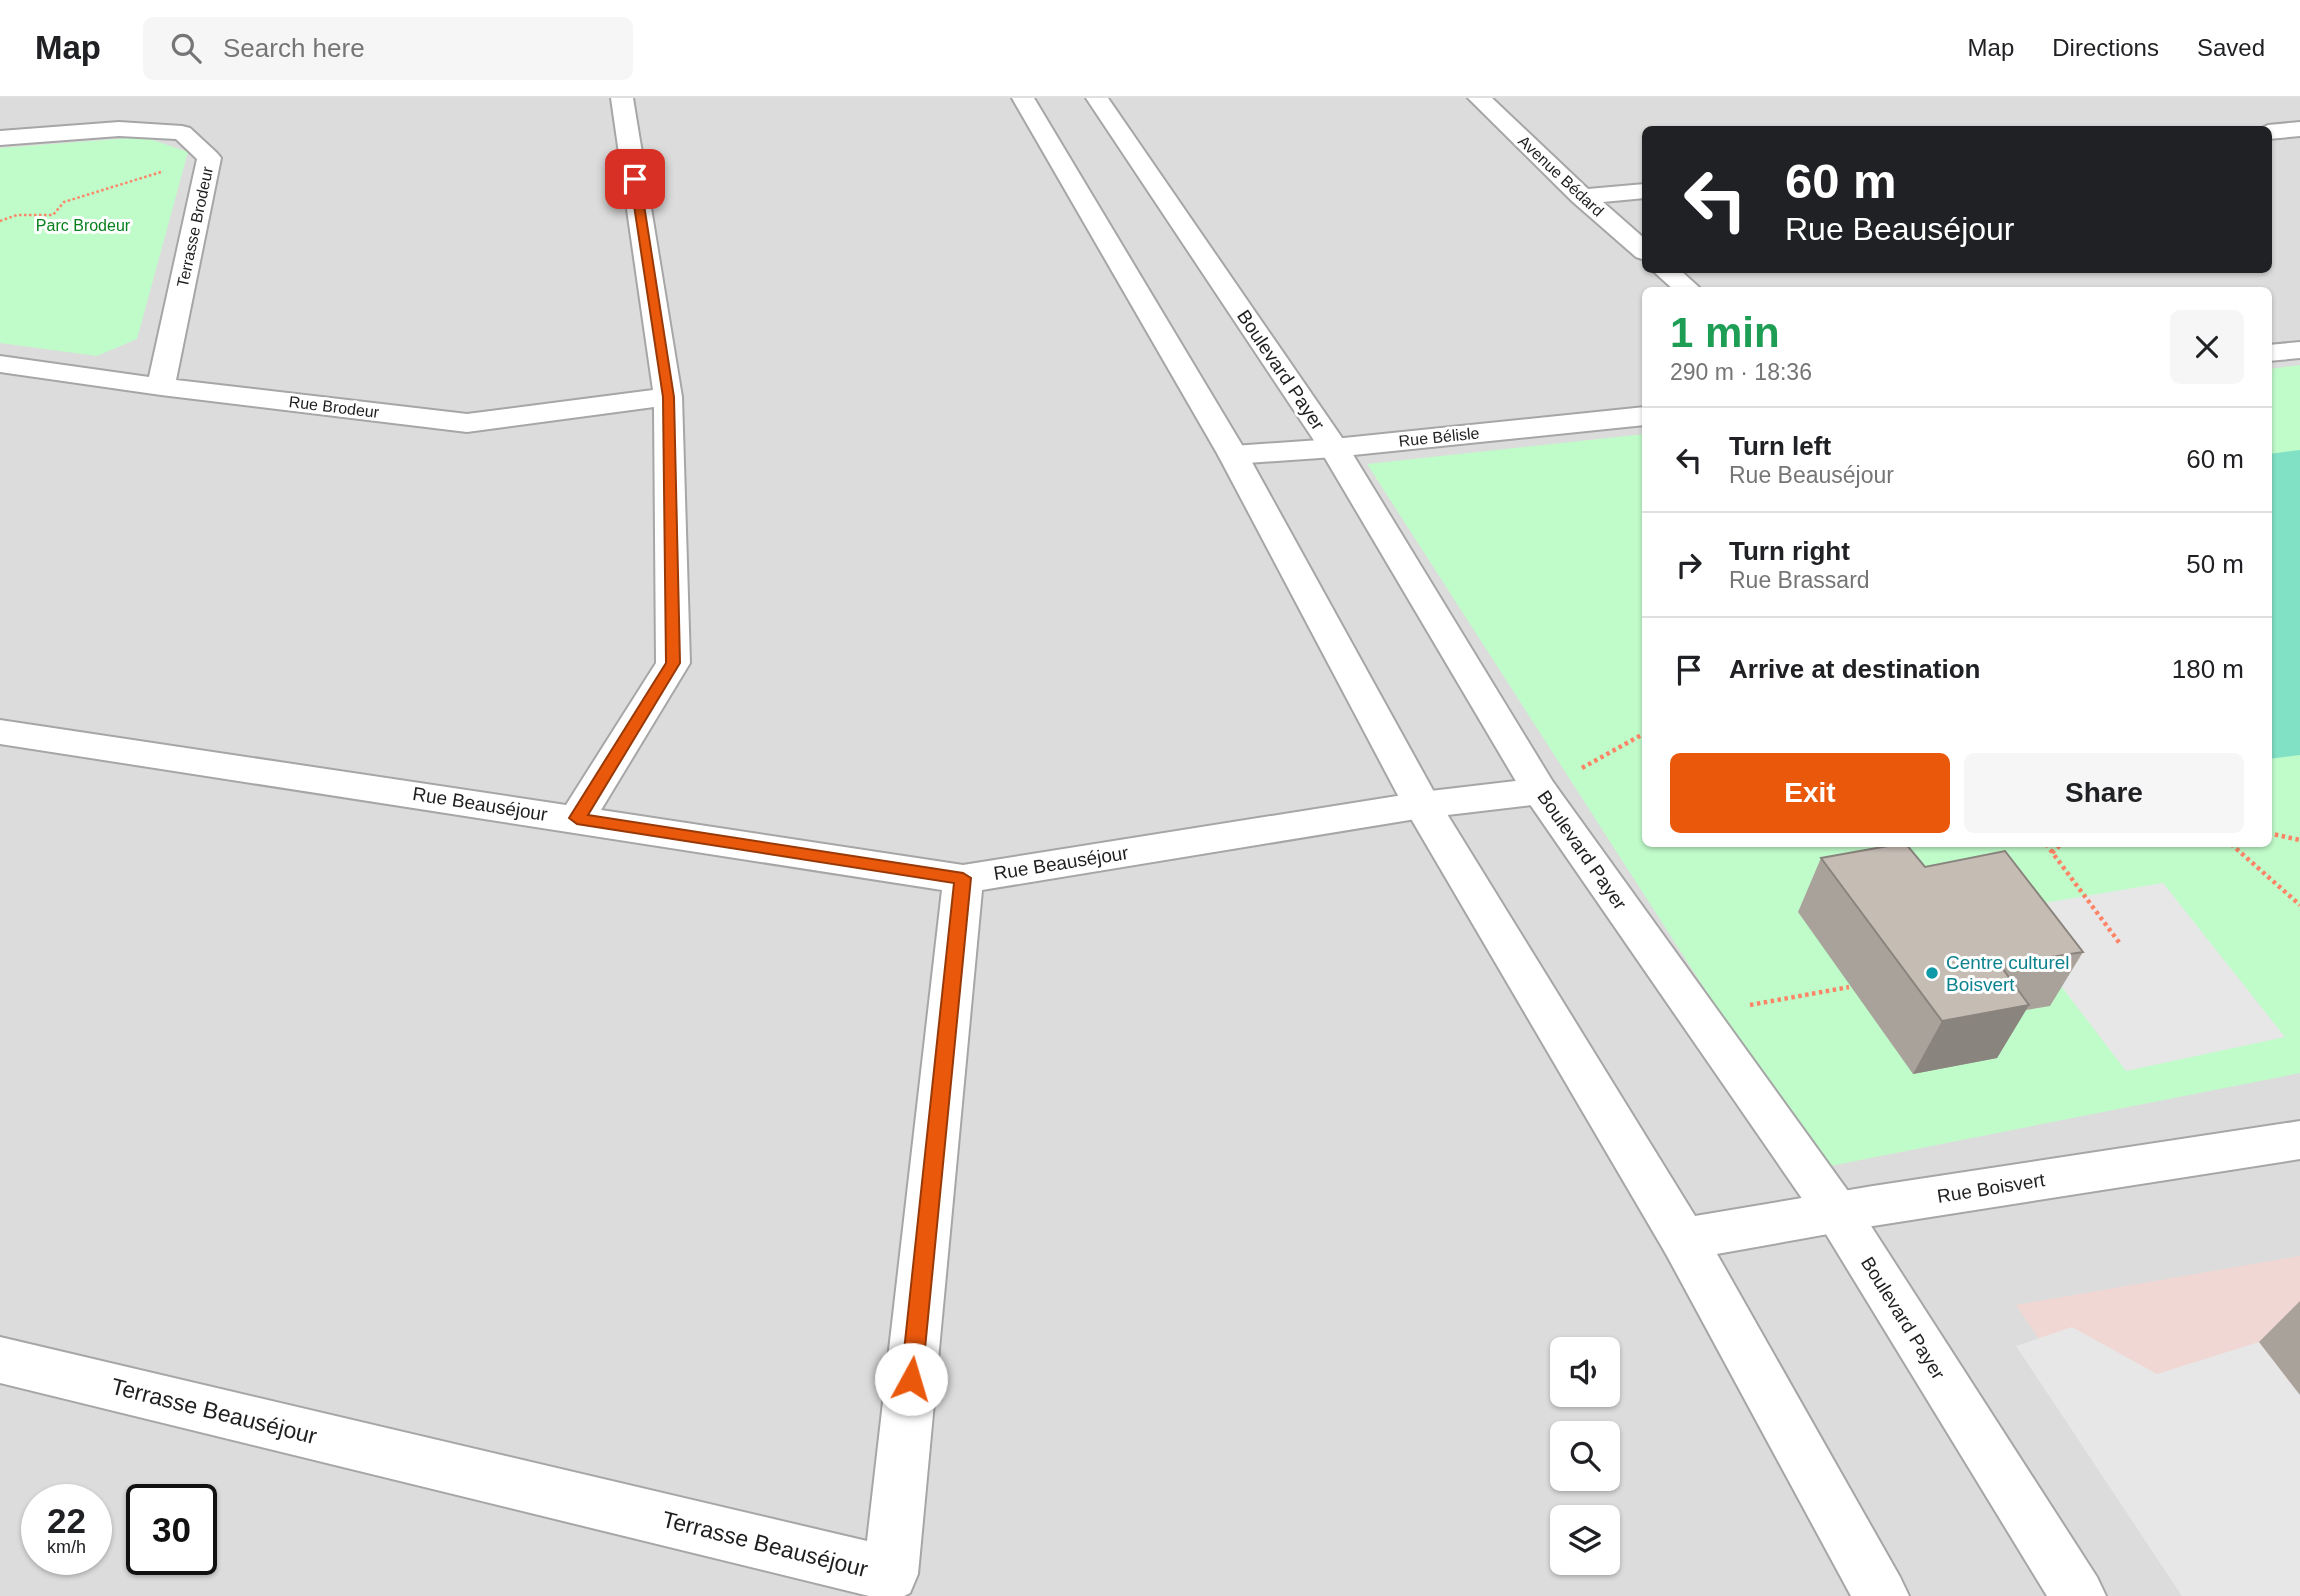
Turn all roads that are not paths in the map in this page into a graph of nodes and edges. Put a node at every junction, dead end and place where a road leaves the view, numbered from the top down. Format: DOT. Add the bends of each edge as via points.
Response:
graph roads {
  1 [pos="622,98"];
  2 [pos="1023,98"];
  3 [pos="1097,98"];
  4 [pos="1479,98"];
  5 [pos="2300,129"];
  6 [pos="2272,132"];
  7 [pos="0,138"];
  8 [pos="1642,191"];
  9 [pos="1582,197"];
  10 [pos="1642,249"];
  11 [pos="1669,273"];
  12 [pos="1685,287"];
  13 [pos="2300,350"];
  14 [pos="2272,353"];
  15 [pos="0,364"];
  16 [pos="161,387"];
  17 [pos="668,397"];
  18 [pos="1642,416"];
  19 [pos="1334,448"];
  20 [pos="1233,455"];
  21 [pos="0,732"];
  22 [pos="1540,791"];
  23 [pos="1422,805"];
  24 [pos="577,818"];
  25 [pos="963,878"];
  26 [pos="2300,1140"];
  27 [pos="1837,1212"];
  28 [pos="1683,1239"];
  29 [pos="0,1360"];
  30 [pos="1881,1596"];
  31 [pos="2077,1596"];
  1 -- 17 [label="street"];
  2 -- 20 [label="street"];
  3 -- 19 [label="street, Boulevard Payer"];
  4 -- 9 [label="street, Avenue Bédard"];
  5 -- 6 [label="street"];
  7 -- 16 [label="street, Terrasse Brodeur" via="119,129 182,133 209,158"];
  8 -- 9 [label="street"];
  9 -- 10 [label="street, Avenue Bédard"];
  11 -- 12 [label="street"];
  13 -- 14 [label="street"];
  15 -- 16 [label="street, Rue Brodeur"];
  16 -- 17 [label="street, Rue Brodeur" via="467,423"];
  17 -- 24 [label="street" via="673,663"];
  18 -- 19 [label="street, Rue Bélisle"];
  19 -- 20 [label="street, Rue Bélisle"];
  19 -- 22 [label="street, Boulevard Payer"];
  20 -- 23 [label="street"];
  21 -- 24 [label="street, Rue Beauséjour"];
  22 -- 23 [label="street, Rue Beauséjour"];
  22 -- 27 [label="street, Boulevard Payer"];
  23 -- 25 [label="street, Rue Beauséjour"];
  23 -- 28 [label="street"];
  24 -- 25 [label="street, Rue Beauséjour"];
  25 -- 29 [label="street, Terrasse Beauséjour" via="891,1574"];
  26 -- 27 [label="street, Rue Boisvert"];
  27 -- 28 [label="street, Rue Boisvert"];
  27 -- 31 [label="street, Boulevard Payer"];
  28 -- 30 [label="street"];
}
